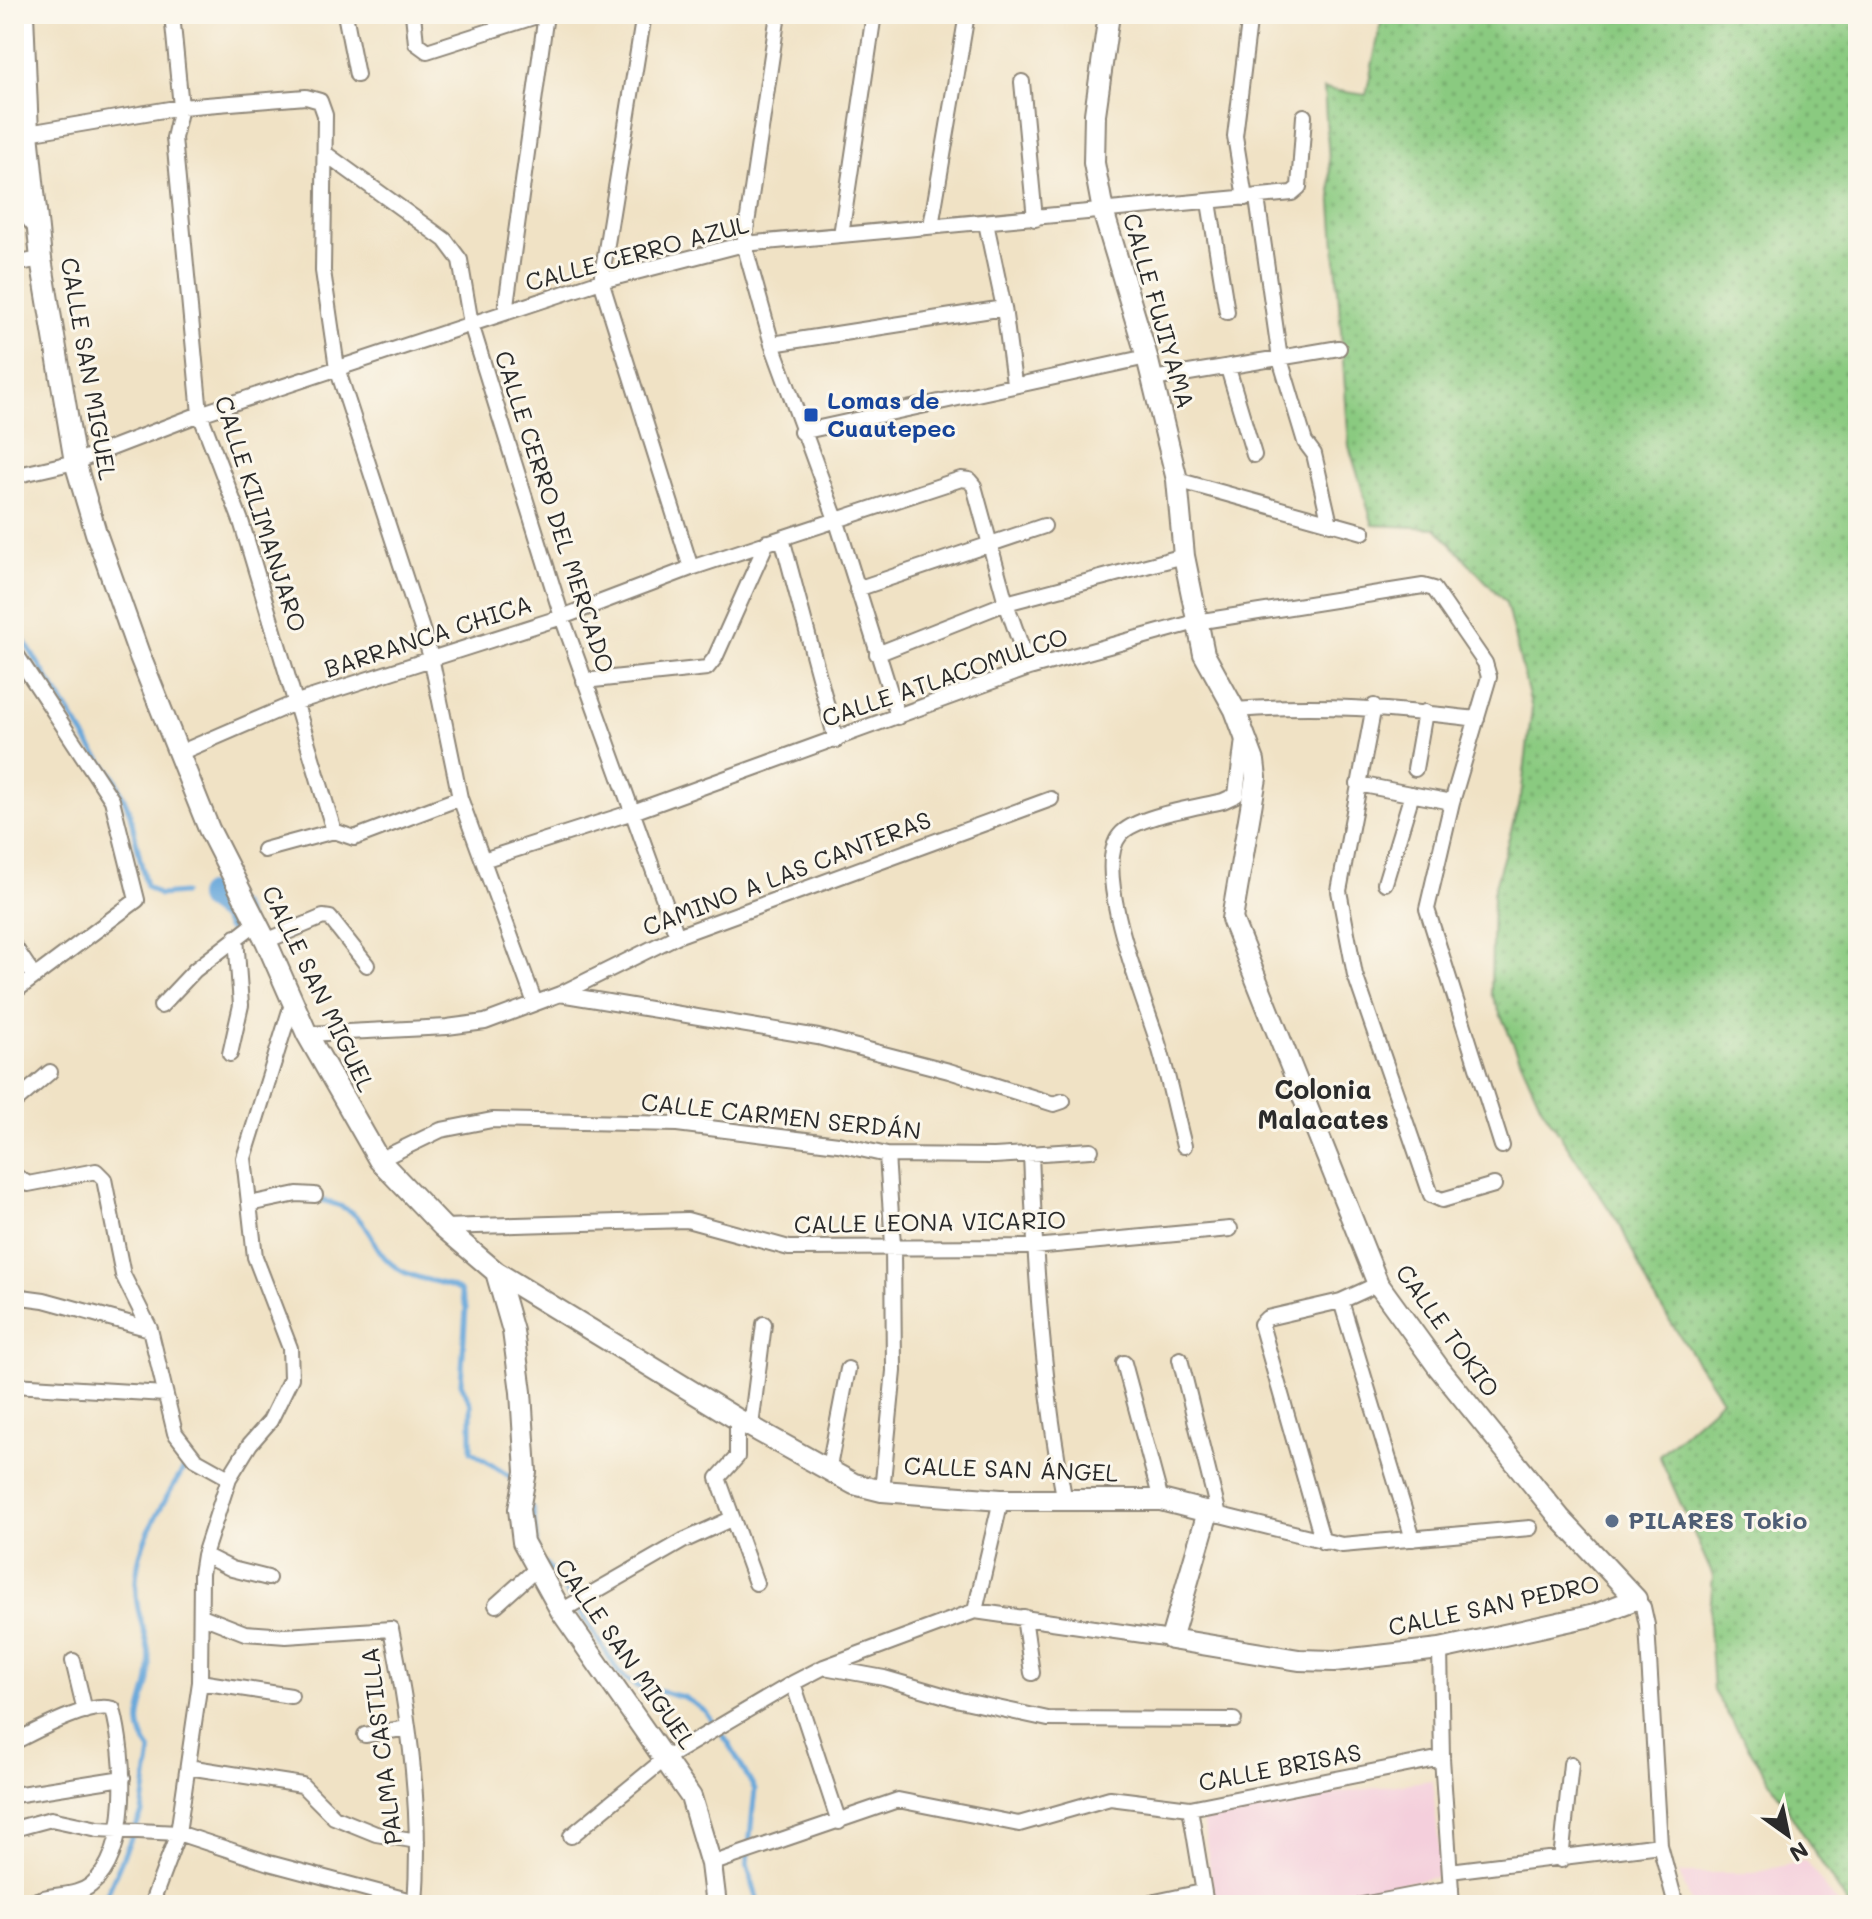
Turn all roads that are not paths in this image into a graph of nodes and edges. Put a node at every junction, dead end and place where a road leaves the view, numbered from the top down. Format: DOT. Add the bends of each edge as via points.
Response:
graph roads {
  1 [pos="23,14"];
  2 [pos="172,14"];
  3 [pos="345,14"];
  4 [pos="413,14"];
  5 [pos="544,14"];
  6 [pos="644,14"];
  7 [pos="778,14"];
  8 [pos="874,14"];
  9 [pos="967,14"];
  10 [pos="1109,14"];
  11 [pos="1250,14"];
  12 [pos="357,75"];
  13 [pos="1022,82"];
  14 [pos="181,107"];
  15 [pos="1304,116"];
  16 [pos="28,133"];
  17 [pos="326,154"];
  18 [pos="14,197"];
  19 [pos="1251,198"];
  20 [pos="1209,202"];
  21 [pos="1103,211"];
  22 [pos="1035,219"];
  23 [pos="986,223"];
  24 [pos="37,225"];
  25 [pos="931,226"];
  26 [pos="841,235"];
  27 [pos="744,244"];
  28 [pos="41,259"];
  29 [pos="14,264"];
  30 [pos="601,281"];
  31 [pos="1004,308"];
  32 [pos="1227,312"];
  33 [pos="505,313"];
  34 [pos="471,324"];
  35 [pos="772,344"];
  36 [pos="1339,348"];
  37 [pos="1147,357"];
  38 [pos="1280,359"];
  39 [pos="337,368"];
  40 [pos="1228,368"];
  41 [pos="1153,379"];
  42 [pos="1014,383"];
  43 [pos="200,414"];
  44 [pos="801,432"];
  45 [pos="1254,455"];
  46 [pos="75,462"];
  47 [pos="14,476"];
  48 [pos="1177,480"];
  49 [pos="837,522"];
  50 [pos="1330,524"];
  51 [pos="1044,526"];
  52 [pos="1363,532"];
  53 [pos="782,538"];
  54 [pos="767,542"];
  55 [pos="988,543"];
  56 [pos="1184,556"];
  57 [pos="691,568"];
  58 [pos="857,589"];
  59 [pos="1006,603"];
  60 [pos="562,617"];
  61 [pos="1196,622"];
  62 [pos="14,652"];
  63 [pos="877,654"];
  64 [pos="431,657"];
  65 [pos="1029,668"];
  66 [pos="584,681"];
  67 [pos="297,702"];
  68 [pos="1374,706"];
  69 [pos="1235,710"];
  70 [pos="1425,712"];
  71 [pos="898,717"];
  72 [pos="1477,719"];
  73 [pos="1243,733"];
  74 [pos="836,740"];
  75 [pos="177,754"];
  76 [pos="1415,769"];
  77 [pos="1358,784"];
  78 [pos="1412,794"];
  79 [pos="460,798"];
  80 [pos="1051,799"];
  81 [pos="1452,802"];
  82 [pos="633,812"];
  83 [pos="334,831"];
  84 [pos="264,850"];
  85 [pos="483,860"];
  86 [pos="1385,883"];
  87 [pos="261,932"];
  88 [pos="677,936"];
  89 [pos="236,937"];
  90 [pos="14,946"];
  91 [pos="367,965"];
  92 [pos="34,976"];
  93 [pos="14,992"];
  94 [pos="560,994"];
  95 [pos="535,1003"];
  96 [pos="292,1004"];
  97 [pos="161,1006"];
  98 [pos="307,1034"];
  99 [pos="230,1054"];
  100 [pos="50,1072"];
  101 [pos="1063,1101"];
  102 [pos="14,1103"];
  103 [pos="1184,1146"];
  104 [pos="1502,1146"];
  105 [pos="1091,1150"];
  106 [pos="1031,1153"];
  107 [pos="887,1155"];
  108 [pos="379,1160"];
  109 [pos="14,1175"];
  110 [pos="1494,1185"];
  111 [pos="315,1195"];
  112 [pos="249,1203"];
  113 [pos="443,1227"];
  114 [pos="1230,1229"];
  115 [pos="893,1245"];
  116 [pos="1034,1247"];
  117 [pos="496,1272"];
  118 [pos="1378,1284"];
  119 [pos="14,1296"];
  120 [pos="1341,1301"];
  121 [pos="764,1324"];
  122 [pos="150,1329"];
  123 [pos="1180,1359"];
  124 [pos="1124,1363"];
  125 [pos="848,1369"];
  126 [pos="14,1385"];
  127 [pos="165,1394"];
  128 [pos="744,1422"];
  129 [pos="828,1472"];
  130 [pos="229,1478"];
  131 [pos="882,1491"];
  132 [pos="1001,1500"];
  133 [pos="1161,1500"];
  134 [pos="1065,1502"];
  135 [pos="1213,1514"];
  136 [pos="731,1519"];
  137 [pos="1530,1528"];
  138 [pos="1413,1539"];
  139 [pos="1323,1542"];
  140 [pos="204,1555"];
  141 [pos="535,1570"];
  142 [pos="268,1578"];
  143 [pos="756,1583"];
  144 [pos="1636,1599"];
  145 [pos="496,1605"];
  146 [pos="563,1610"];
  147 [pos="975,1611"];
  148 [pos="202,1616"];
  149 [pos="1024,1617"];
  150 [pos="1171,1639"];
  151 [pos="1440,1649"];
  152 [pos="73,1661"];
  153 [pos="824,1667"];
  154 [pos="1032,1673"];
  155 [pos="200,1682"];
  156 [pos="793,1683"];
  157 [pos="291,1696"];
  158 [pos="85,1711"];
  159 [pos="1234,1720"];
  160 [pos="408,1728"];
  161 [pos="365,1735"];
  162 [pos="17,1738"];
  163 [pos="666,1758"];
  164 [pos="1442,1758"];
  165 [pos="1571,1764"];
  166 [pos="188,1767"];
  167 [pos="123,1778"];
  168 [pos="14,1795"];
  169 [pos="1190,1808"];
  170 [pos="839,1822"];
  171 [pos="123,1828"];
  172 [pos="14,1829"];
  173 [pos="178,1833"];
  174 [pos="571,1836"];
  175 [pos="417,1841"];
  176 [pos="1660,1845"];
  177 [pos="1561,1860"];
  178 [pos="711,1864"];
  179 [pos="1450,1871"];
  180 [pos="88,1888"];
  181 [pos="1451,1888"];
  182 [pos="1204,1898"];
  183 [pos="415,1904"];
  184 [pos="27,1905"];
  185 [pos="83,1905"];
  186 [pos="151,1905"];
  187 [pos="716,1905"];
  188 [pos="1141,1905"];
  189 [pos="1362,1905"];
  190 [pos="1452,1905"];
  191 [pos="1676,1905"];
  1 -- 16 [label="street, CALLE SAN MIGUEL"];
  2 -- 14 [label="street, CALLE KILIMANJARO"];
  3 -- 12 [label="street"];
  4 -- 5 [label="street" via="420,49 434,51"];
  5 -- 33 [label="street"];
  6 -- 30 [label="street"];
  7 -- 27 [label="street"];
  8 -- 26 [label="street"];
  9 -- 25 [label="street"];
  10 -- 21 [label="street, CALLE FUJIYAMA" via="1095,114 1094,163"];
  11 -- 19 [label="street" via="1235,125"];
  13 -- 22 [label="street"];
  14 -- 16 [label="street"];
  14 -- 17 [label="street" via="306,97 320,101"];
  14 -- 43 [label="street, CALLE KILIMANJARO" via="174,138"];
  15 -- 19 [label="street, CALLE CERRO AZUL" via="1297,191"];
  16 -- 24 [label="street, CALLE SAN MIGUEL"];
  17 -- 34 [label="street, CALLE CERRO DEL MERCADO" via="445,240 460,260"];
  17 -- 39 [label="street" via="323,271"];
  18 -- 24 [label="street"];
  19 -- 20 [label="street, CALLE CERRO AZUL"];
  19 -- 38 [label="street"];
  20 -- 21 [label="street, CALLE CERRO AZUL"];
  20 -- 32 [label="street"];
  21 -- 22 [label="street, CALLE CERRO AZUL"];
  21 -- 37 [label="street, CALLE FUJIYAMA"];
  22 -- 23 [label="street, CALLE CERRO AZUL"];
  23 -- 25 [label="street, CALLE CERRO AZUL"];
  23 -- 31 [label="street"];
  24 -- 28 [label="street, CALLE SAN MIGUEL"];
  25 -- 26 [label="street, CALLE CERRO AZUL"];
  26 -- 27 [label="street, CALLE CERRO AZUL"];
  27 -- 30 [label="street, CALLE CERRO AZUL"];
  27 -- 35 [label="street"];
  28 -- 29 [label="street"];
  28 -- 46 [label="street, CALLE SAN MIGUEL"];
  30 -- 33 [label="street, CALLE CERRO AZUL"];
  30 -- 57 [label="street"];
  31 -- 35 [label="street"];
  31 -- 42 [label="street"];
  33 -- 34 [label="street, CALLE CERRO AZUL"];
  34 -- 39 [label="street, CALLE CERRO AZUL"];
  34 -- 60 [label="street, CALLE CERRO DEL MERCADO"];
  35 -- 44 [label="street"];
  36 -- 38 [label="street"];
  37 -- 41 [label="street, CALLE FUJIYAMA"];
  37 -- 42 [label="street"];
  38 -- 40 [label="street"];
  38 -- 50 [label="street" via="1305,442 1314,454"];
  39 -- 43 [label="street, CALLE CERRO AZUL"];
  39 -- 64 [label="street"];
  40 -- 41 [label="street"];
  40 -- 45 [label="street"];
  41 -- 48 [label="street, CALLE FUJIYAMA"];
  42 -- 44 [label="street"];
  43 -- 46 [label="street, CALLE CERRO AZUL"];
  43 -- 67 [label="street, CALLE KILIMANJARO" via="241,521"];
  44 -- 49 [label="street"];
  46 -- 47 [label="street, CALLE CERRO AZUL"];
  46 -- 75 [label="street, CALLE SAN MIGUEL"];
  48 -- 50 [label="street"];
  48 -- 56 [label="street, CALLE FUJIYAMA"];
  49 -- 53 [label="street, BARRANCA CHICA"];
  49 -- 55 [label="street, BARRANCA CHICA" via="969,480"];
  49 -- 58 [label="street"];
  50 -- 52 [label="street"];
  51 -- 55 [label="street"];
  53 -- 54 [label="street, BARRANCA CHICA"];
  53 -- 74 [label="street"];
  54 -- 57 [label="street, BARRANCA CHICA"];
  54 -- 66 [label="street" via="707,668"];
  55 -- 58 [label="street"];
  55 -- 59 [label="street"];
  56 -- 59 [label="street"];
  56 -- 61 [label="street, CALLE FUJIYAMA"];
  57 -- 60 [label="street, BARRANCA CHICA"];
  58 -- 63 [label="street"];
  59 -- 63 [label="street"];
  59 -- 65 [label="street"];
  60 -- 64 [label="street, BARRANCA CHICA"];
  60 -- 66 [label="street, CALLE CERRO DEL MERCADO"];
  61 -- 65 [label="street, CALLE ATLACOMULCO"];
  61 -- 69 [label="street, CALLE TOKIO" via="1213,676"];
  61 -- 72 [label="street, CALLE ATLACOMULCO" via="1423,586 1434,589 1485,663 1489,677"];
  62 -- 92 [label="street" via="112,800 137,900"];
  63 -- 71 [label="street"];
  64 -- 67 [label="street, BARRANCA CHICA"];
  64 -- 79 [label="street"];
  65 -- 71 [label="street, CALLE ATLACOMULCO"];
  66 -- 82 [label="street, CALLE CERRO DEL MERCADO"];
  67 -- 75 [label="street, BARRANCA CHICA"];
  67 -- 83 [label="street, CALLE KILIMANJARO"];
  68 -- 69 [label="street" via="1302,704"];
  68 -- 70 [label="street"];
  68 -- 77 [label="street"];
  69 -- 73 [label="street, CALLE TOKIO"];
  70 -- 72 [label="street"];
  70 -- 76 [label="street"];
  71 -- 74 [label="street, CALLE ATLACOMULCO"];
  72 -- 81 [label="street"];
  73 -- 103 [label="street" via="1236,795 1133,826 1116,840 1111,860 1119,919"];
  73 -- 118 [label="street, CALLE TOKIO" via="1256,778 1232,919"];
  74 -- 82 [label="street, CALLE ATLACOMULCO"];
  75 -- 87 [label="street, CALLE SAN MIGUEL"];
  77 -- 78 [label="street"];
  77 -- 110 [label="street" via="1339,891 1342,917 1355,975 1404,1121 1435,1199"];
  78 -- 81 [label="street"];
  78 -- 86 [label="street"];
  79 -- 83 [label="street" via="354,838"];
  79 -- 85 [label="street"];
  80 -- 88 [label="street, CAMINO A LAS CANTERAS"];
  81 -- 104 [label="street" via="1427,909"];
  82 -- 85 [label="street, CALLE ATLACOMULCO"];
  82 -- 88 [label="street, CALLE CERRO DEL MERCADO"];
  83 -- 84 [label="street"];
  85 -- 95 [label="street"];
  87 -- 89 [label="street"];
  87 -- 91 [label="street" via="330,918"];
  87 -- 96 [label="street, CALLE SAN MIGUEL"];
  88 -- 94 [label="street, CAMINO A LAS CANTERAS"];
  89 -- 97 [label="street"];
  89 -- 99 [label="street" via="241,1005"];
  90 -- 92 [label="street"];
  92 -- 93 [label="street"];
  94 -- 95 [label="street, CAMINO A LAS CANTERAS"];
  94 -- 101 [label="street" via="818,1037 1054,1104"];
  95 -- 98 [label="street, CAMINO A LAS CANTERAS" via="485,1022"];
  96 -- 98 [label="street, CALLE SAN MIGUEL"];
  96 -- 112 [label="street" via="246,1146"];
  98 -- 108 [label="street, CALLE SAN MIGUEL"];
  100 -- 102 [label="street"];
  105 -- 106 [label="street, CALLE CARMEN SERDÁN"];
  106 -- 107 [label="street, CALLE CARMEN SERDÁN"];
  106 -- 116 [label="street"];
  107 -- 108 [label="street, CALLE CARMEN SERDÁN" via="677,1124 492,1120 441,1130"];
  107 -- 115 [label="street"];
  108 -- 113 [label="street, CALLE SAN MIGUEL"];
  109 -- 122 [label="street" via="28,1184 96,1171 104,1179 123,1275"];
  111 -- 112 [label="street"];
  112 -- 130 [label="street" via="255,1257 293,1364 278,1406"];
  113 -- 115 [label="street, CALLE LEONA VICARIO" via="687,1220 789,1248"];
  113 -- 117 [label="street, CALLE SAN MIGUEL"];
  114 -- 116 [label="street, CALLE LEONA VICARIO"];
  115 -- 116 [label="street, CALLE LEONA VICARIO"];
  115 -- 131 [label="street" via="894,1371"];
  116 -- 134 [label="street" via="1051,1427"];
  117 -- 128 [label="street, CALLE SAN ÁNGEL"];
  117 -- 141 [label="street, CALLE SAN MIGUEL" via="515,1342 522,1405 519,1517"];
  118 -- 120 [label="street"];
  118 -- 144 [label="street, CALLE TOKIO" via="1560,1518"];
  119 -- 122 [label="street"];
  120 -- 138 [label="street"];
  120 -- 139 [label="street" via="1267,1318 1261,1324"];
  121 -- 128 [label="street"];
  122 -- 127 [label="street"];
  123 -- 135 [label="street"];
  124 -- 133 [label="street"];
  125 -- 129 [label="street"];
  126 -- 127 [label="street"];
  127 -- 130 [label="street" via="184,1449"];
  128 -- 129 [label="street, CALLE SAN ÁNGEL"];
  128 -- 136 [label="street" via="737,1457 718,1478"];
  129 -- 131 [label="street, CALLE SAN ÁNGEL"];
  130 -- 140 [label="street"];
  131 -- 132 [label="street, CALLE SAN ÁNGEL"];
  132 -- 134 [label="street, CALLE SAN ÁNGEL"];
  132 -- 147 [label="street"];
  133 -- 134 [label="street, CALLE SAN ÁNGEL"];
  133 -- 135 [label="street, CALLE SAN ÁNGEL"];
  135 -- 139 [label="street, CALLE SAN ÁNGEL"];
  135 -- 150 [label="street"];
  136 -- 143 [label="street"];
  136 -- 146 [label="street"];
  137 -- 138 [label="street, CALLE SAN ÁNGEL"];
  138 -- 139 [label="street, CALLE SAN ÁNGEL"];
  140 -- 142 [label="street"];
  140 -- 148 [label="street"];
  141 -- 145 [label="street"];
  141 -- 146 [label="street, CALLE SAN MIGUEL"];
  144 -- 151 [label="street, CALLE SAN PEDRO" via="1595,1615"];
  144 -- 176 [label="street, CALLE TOKIO" via="1647,1625"];
  146 -- 163 [label="street, CALLE SAN MIGUEL"];
  147 -- 149 [label="street, CALLE SAN PEDRO"];
  147 -- 153 [label="street, CALLE SAN PEDRO"];
  148 -- 155 [label="street"];
  148 -- 160 [label="street, PALMA CASTILLA" via="245,1633 286,1636 391,1629"];
  149 -- 150 [label="street, CALLE SAN PEDRO"];
  149 -- 154 [label="street"];
  150 -- 151 [label="street, CALLE SAN PEDRO" via="1299,1660"];
  151 -- 164 [label="street"];
  152 -- 158 [label="street"];
  153 -- 156 [label="street, CALLE SAN PEDRO"];
  153 -- 159 [label="street" via="1048,1719"];
  155 -- 157 [label="street"];
  155 -- 166 [label="street"];
  156 -- 163 [label="street, CALLE SAN PEDRO"];
  156 -- 170 [label="street"];
  158 -- 162 [label="street"];
  158 -- 167 [label="street" via="113,1709"];
  160 -- 161 [label="street"];
  160 -- 175 [label="street, PALMA CASTILLA"];
  163 -- 174 [label="street, CALLE SAN PEDRO"];
  163 -- 178 [label="street, CALLE SAN MIGUEL" via="691,1797"];
  164 -- 169 [label="street, CALLE BRISAS"];
  164 -- 179 [label="street"];
  165 -- 177 [label="street"];
  166 -- 173 [label="street"];
  166 -- 175 [label="street" via="302,1785 345,1822"];
  167 -- 168 [label="street"];
  167 -- 171 [label="street"];
  169 -- 170 [label="street, CALLE BRISAS" via="1110,1798 1019,1824 898,1800"];
  169 -- 182 [label="street"];
  170 -- 178 [label="street, CALLE BRISAS"];
  171 -- 172 [label="street" via="98,1829 51,1819"];
  171 -- 173 [label="street"];
  171 -- 180 [label="street"];
  173 -- 183 [label="street"];
  173 -- 186 [label="street"];
  175 -- 183 [label="street, PALMA CASTILLA"];
  176 -- 177 [label="street"];
  176 -- 191 [label="street, CALLE TOKIO"];
  177 -- 179 [label="street"];
  178 -- 187 [label="street, CALLE SAN MIGUEL"];
  179 -- 181 [label="street"];
  180 -- 184 [label="street"];
  180 -- 185 [label="street"];
  181 -- 189 [label="street"];
  181 -- 190 [label="street"];
  182 -- 188 [label="street"];
}
